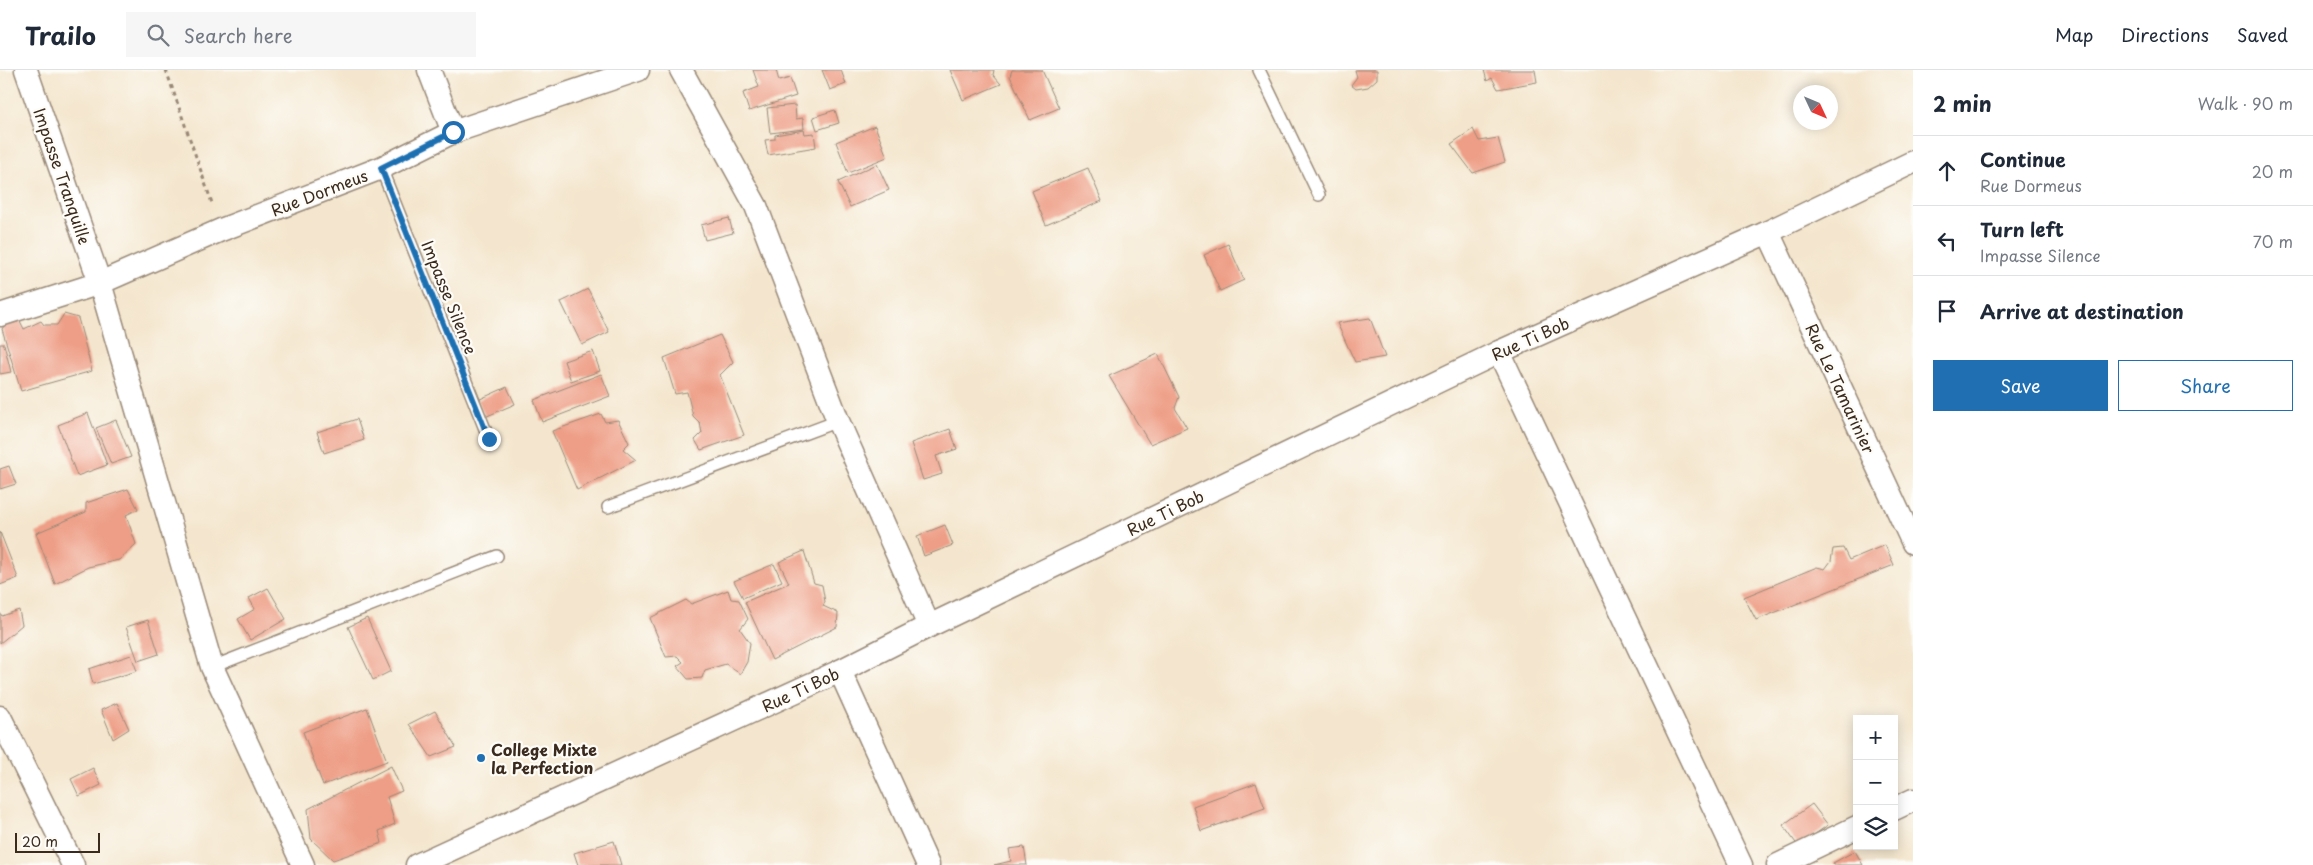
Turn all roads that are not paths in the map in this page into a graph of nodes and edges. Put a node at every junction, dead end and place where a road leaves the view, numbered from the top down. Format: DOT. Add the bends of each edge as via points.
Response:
graph roads {
  1 [pos="26,70"];
  2 [pos="429,70"];
  3 [pos="638,70"];
  4 [pos="681,70"];
  5 [pos="1259,70"];
  6 [pos="453,132"];
  7 [pos="1913,162"];
  8 [pos="381,168"];
  9 [pos="1319,195"];
  10 [pos="1768,232"];
  11 [pos="100,283"];
  12 [pos="0,315"];
  13 [pos="1499,352"];
  14 [pos="838,421"];
  15 [pos="489,439"];
  16 [pos="608,507"];
  17 [pos="1913,543"];
  18 [pos="496,556"];
  19 [pos="929,626"];
  20 [pos="212,667"];
  21 [pos="840,671"];
  22 [pos="0,716"];
  23 [pos="1913,800"];
  24 [pos="1898,807"];
  25 [pos="1853,829"];
  26 [pos="460,856"];
  27 [pos="73,865"];
  28 [pos="303,865"];
  29 [pos="417,865"];
  30 [pos="928,865"];
  31 [pos="1741,865"];
  32 [pos="1778,865"];
  1 -- 11 [label="street, Impasse Tranquille"];
  2 -- 6 [label="street"];
  3 -- 6 [label="street, Rue Dormeus"];
  4 -- 14 [label="street" via="756,206"];
  5 -- 9 [label="lane"];
  6 -- 8 [label="street, Rue Dormeus"];
  7 -- 10 [label="street, Rue Ti Bob"];
  8 -- 11 [label="street, Rue Dormeus" via="221,230"];
  8 -- 15 [label="lane, Impasse Silence"];
  10 -- 13 [label="street, Rue Ti Bob"];
  10 -- 17 [label="street, Rue Le Tamarinier"];
  11 -- 12 [label="street, Rue Dormeus"];
  11 -- 20 [label="street, Impasse Tranquille"];
  13 -- 19 [label="street, Rue Ti Bob"];
  13 -- 31 [label="street"];
  14 -- 16 [label="lane"];
  14 -- 19 [label="street"];
  18 -- 20 [label="lane"];
  19 -- 21 [label="street, Rue Ti Bob"];
  20 -- 28 [label="street, Impasse Tranquille"];
  21 -- 26 [label="street, Rue Ti Bob"];
  21 -- 30 [label="street"];
  22 -- 27 [label="street"];
  23 -- 24 [label="street"];
  25 -- 32 [label="street"];
  26 -- 29 [label="street, Rue Ti Bob"];
}
